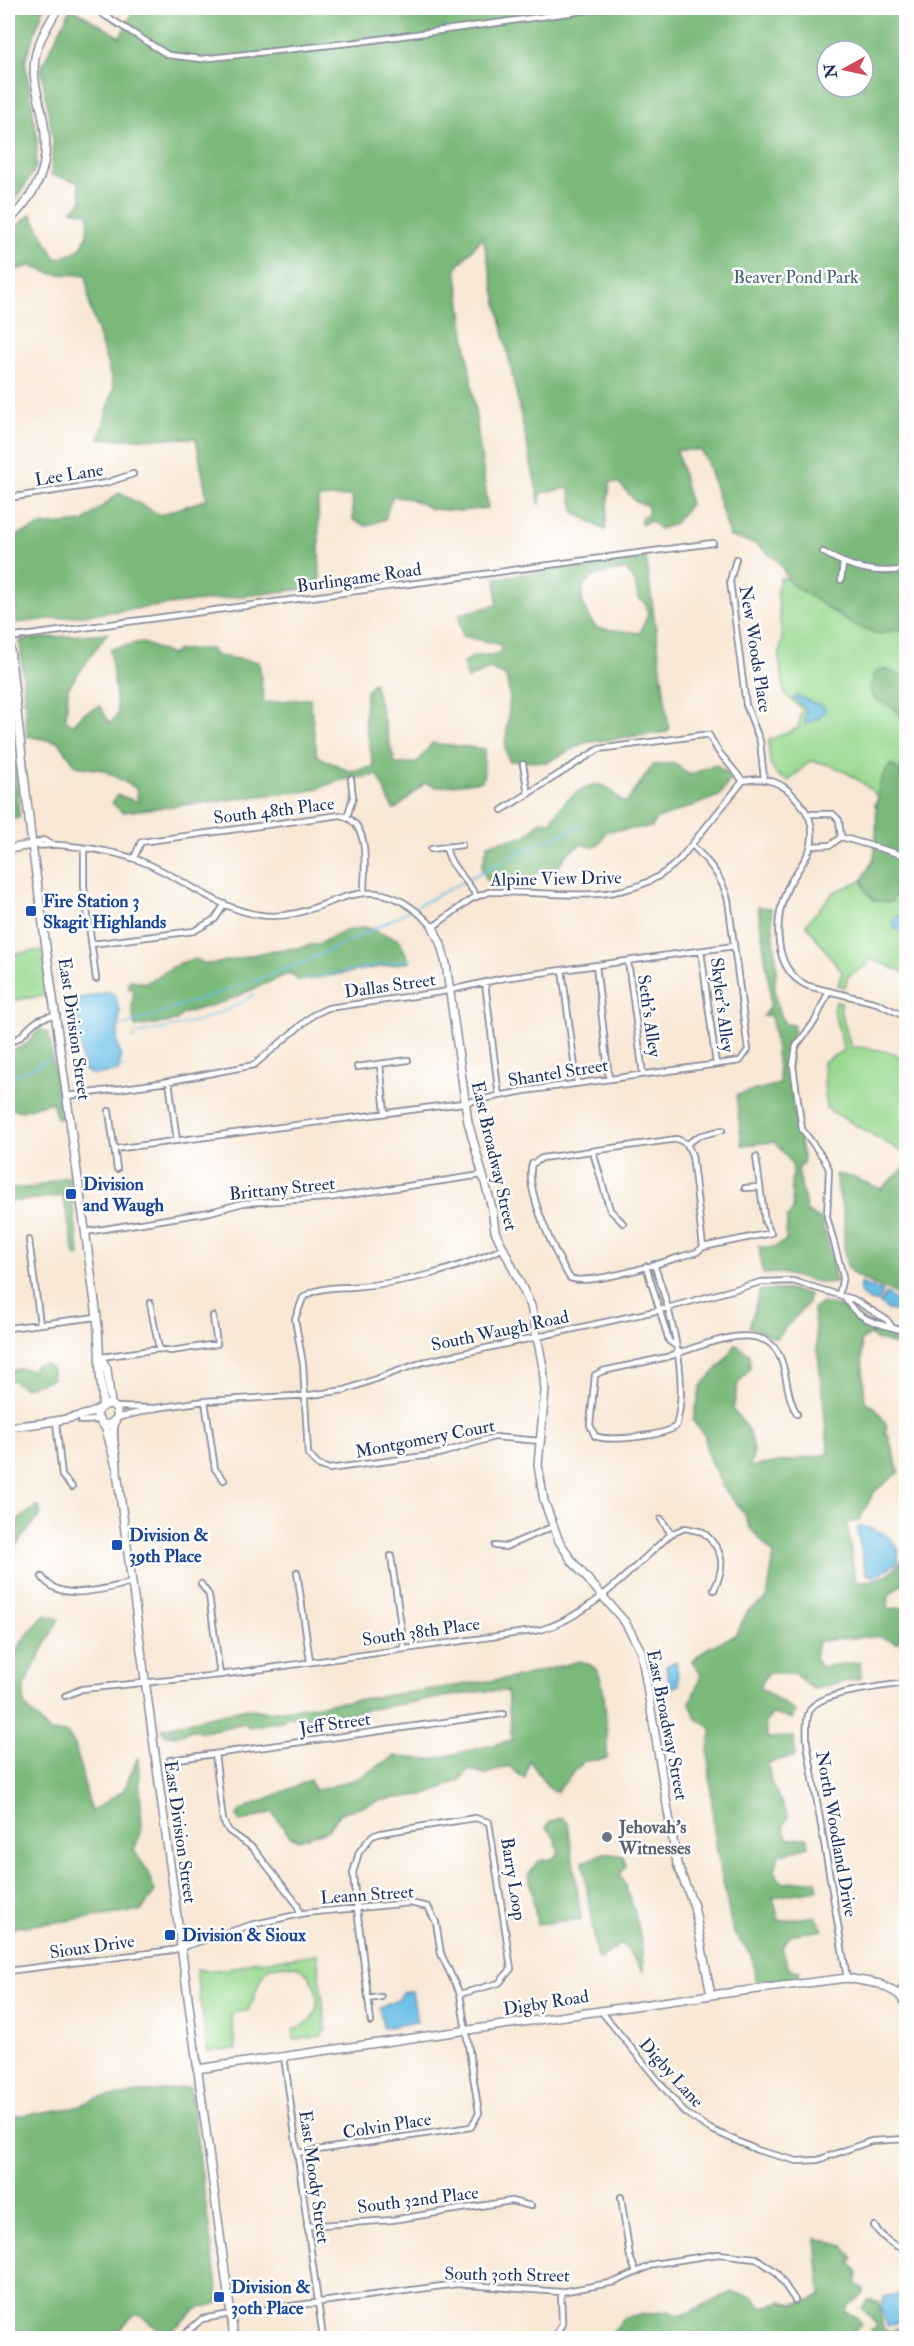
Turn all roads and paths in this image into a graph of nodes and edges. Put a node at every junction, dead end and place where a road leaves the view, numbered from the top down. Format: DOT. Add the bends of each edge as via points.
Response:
graph roads {
  1 [pos="58,8"];
  2 [pos="93,8"];
  3 [pos="605,8"];
  4 [pos="8,222"];
  5 [pos="133,474"];
  6 [pos="8,498"];
  7 [pos="713,543"];
  8 [pos="823,552"];
  9 [pos="736,559"];
  10 [pos="843,564"];
  11 [pos="906,569"];
  12 [pos="841,580"];
  13 [pos="8,633"];
  14 [pos="8,638"];
  15 [pos="523,764"];
  16 [pos="351,779"];
  17 [pos="764,779"];
  18 [pos="743,781"];
  19 [pos="528,794"];
  20 [pos="502,810"];
  21 [pos="809,814"];
  22 [pos="347,817"];
  23 [pos="841,837"];
  24 [pos="32,845"];
  25 [pos="462,845"];
  26 [pos="692,845"];
  27 [pos="811,846"];
  28 [pos="446,847"];
  29 [pos="84,848"];
  30 [pos="8,849"];
  31 [pos="431,849"];
  32 [pos="906,856"];
  33 [pos="134,858"];
  34 [pos="364,893"];
  35 [pos="476,896"];
  36 [pos="225,904"];
  37 [pos="433,927"];
  38 [pos="92,944"];
  39 [pos="734,946"];
  40 [pos="701,951"];
  41 [pos="628,961"];
  42 [pos="596,965"];
  43 [pos="562,970"];
  44 [pos="96,979"];
  45 [pos="485,983"];
  46 [pos="450,991"];
  47 [pos="828,993"];
  48 [pos="57,1015"];
  49 [pos="906,1017"];
  50 [pos="8,1043"];
  51 [pos="408,1060"];
  52 [pos="380,1064"];
  53 [pos="716,1064"];
  54 [pos="357,1067"];
  55 [pos="643,1074"];
  56 [pos="609,1079"];
  57 [pos="169,1081"];
  58 [pos="577,1083"];
  59 [pos="68,1096"];
  60 [pos="499,1096"];
  61 [pos="464,1103"];
  62 [pos="109,1111"];
  63 [pos="385,1113"];
  64 [pos="722,1130"];
  65 [pos="177,1141"];
  66 [pos="687,1144"];
  67 [pos="114,1149"];
  68 [pos="593,1152"];
  69 [pos="756,1157"];
  70 [pos="117,1169"];
  71 [pos="482,1175"];
  72 [pos="760,1187"];
  73 [pos="745,1188"];
  74 [pos="623,1223"];
  75 [pos="86,1232"];
  76 [pos="29,1240"];
  77 [pos="703,1247"];
  78 [pos="502,1249"];
  79 [pos="654,1264"];
  80 [pos="646,1266"];
  81 [pos="838,1294"];
  82 [pos="150,1303"];
  83 [pos="669,1307"];
  84 [pos="660,1310"];
  85 [pos="213,1316"];
  86 [pos="97,1317"];
  87 [pos="40,1324"];
  88 [pos="8,1328"];
  89 [pos="906,1332"];
  90 [pos="538,1338"];
  91 [pos="676,1346"];
  92 [pos="159,1348"];
  93 [pos="678,1354"];
  94 [pos="101,1357"];
  95 [pos="305,1395"];
  96 [pos="205,1401"];
  97 [pos="112,1405"];
  98 [pos="101,1407"];
  99 [pos="156,1408"];
  100 [pos="797,1414"];
  101 [pos="77,1420"];
  102 [pos="116,1420"];
  103 [pos="100,1421"];
  104 [pos="56,1422"];
  105 [pos="8,1427"];
  106 [pos="540,1441"];
  107 [pos="117,1472"];
  108 [pos="224,1480"];
  109 [pos="72,1487"];
  110 [pos="661,1519"];
  111 [pos="906,1525"];
  112 [pos="552,1527"];
  113 [pos="671,1534"];
  114 [pos="905,1536"];
  115 [pos="495,1546"];
  116 [pos="391,1556"];
  117 [pos="297,1572"];
  118 [pos="42,1577"];
  119 [pos="132,1583"];
  120 [pos="201,1584"];
  121 [pos="714,1590"];
  122 [pos="601,1595"];
  123 [pos="404,1647"];
  124 [pos="310,1661"];
  125 [pos="220,1675"];
  126 [pos="144,1681"];
  127 [pos="906,1683"];
  128 [pos="65,1696"];
  129 [pos="503,1714"];
  130 [pos="215,1754"];
  131 [pos="170,1760"];
  132 [pos="356,1907"];
  133 [pos="300,1914"];
  134 [pos="180,1946"];
  135 [pos="8,1971"];
  136 [pos="847,1978"];
  137 [pos="906,1982"];
  138 [pos="460,1994"];
  139 [pos="898,1994"];
  140 [pos="711,1995"];
  141 [pos="381,1996"];
  142 [pos="368,1999"];
  143 [pos="906,2003"];
  144 [pos="599,2010"];
  145 [pos="372,2022"];
  146 [pos="466,2030"];
  147 [pos="284,2056"];
  148 [pos="197,2069"];
  149 [pos="477,2120"];
  150 [pos="906,2139"];
  151 [pos="297,2153"];
  152 [pos="621,2197"];
  153 [pos="531,2206"];
  154 [pos="307,2226"];
  155 [pos="874,2226"];
  156 [pos="906,2249"];
  157 [pos="636,2272"];
  158 [pos="561,2292"];
  159 [pos="795,2300"];
  160 [pos="318,2302"];
  161 [pos="231,2314"];
  162 [pos="556,2335"];
  163 [pos="180,2338"];
  164 [pos="234,2338"];
  165 [pos="323,2338"];
  1 -- 4 [label="street" via="35,58 47,153 42,176"];
  2 -- 3 [label="street" via="168,55 201,59"];
  5 -- 6 [label="street, Lee Lane" via="106,483"];
  7 -- 14 [label="street, Burlingame Road"];
  8 -- 10 [label="street"];
  9 -- 17 [label="street, New Woods Place" via="730,581 746,705 760,741"];
  10 -- 11 [label="street" via="884,572"];
  10 -- 12 [label="street"];
  13 -- 14 [label="street, East Division Street"];
  14 -- 24 [label="street, East Division Street"];
  15 -- 19 [label="street"];
  16 -- 22 [label="street" via="353,798"];
  17 -- 18 [label="street"];
  17 -- 21 [label="street" via="788,790"];
  18 -- 19 [label="street" via="709,735 602,748"];
  18 -- 26 [label="street, Alpine View Drive"];
  19 -- 20 [label="street"];
  21 -- 23 [label="street" via="833,814 839,820"];
  21 -- 27 [label="street"];
  22 -- 33 [label="street, South 48th Place" via="141,842"];
  22 -- 34 [label="street, South 48th Place" via="363,837"];
  23 -- 27 [label="street" via="831,845"];
  23 -- 32 [label="street"];
  24 -- 29 [label="street"];
  24 -- 30 [label="street"];
  24 -- 48 [label="street, East Division Street"];
  25 -- 28 [label="street"];
  26 -- 35 [label="street, Alpine View Drive" via="670,870 630,891 489,892"];
  26 -- 39 [label="street, Shantel Street" via="712,865 725,888"];
  27 -- 47 [label="street" via="787,888 778,935 783,958 799,982"];
  28 -- 31 [label="street"];
  28 -- 35 [label="street" via="450,863 464,875"];
  29 -- 33 [label="street"];
  29 -- 38 [label="street" via="84,886"];
  33 -- 36 [label="street"];
  34 -- 36 [label="street" via="275,916 245,912"];
  34 -- 37 [label="street" via="397,899"];
  35 -- 37 [label="street, Alpine View Drive"];
  36 -- 38 [label="street" via="215,919 194,932"];
  37 -- 46 [label="street, East Broadway Street" via="441,945"];
  38 -- 44 [label="street"];
  39 -- 40 [label="street, Dallas Street"];
  39 -- 53 [label="street, Shantel Street" via="748,1050 740,1061"];
  40 -- 41 [label="street, Dallas Street"];
  40 -- 53 [label="street, Skyler's Alley"];
  41 -- 42 [label="street, Dallas Street"];
  41 -- 55 [label="street, Seth's Alley"];
  42 -- 43 [label="street, Dallas Street"];
  42 -- 56 [label="street"];
  43 -- 45 [label="street, Dallas Street"];
  43 -- 58 [label="street"];
  45 -- 46 [label="street, Dallas Street"];
  45 -- 60 [label="street"];
  46 -- 57 [label="street, Dallas Street" via="328,1008 313,1015 254,1065"];
  46 -- 61 [label="street, East Broadway Street"];
  47 -- 49 [label="street" via="877,1004"];
  47 -- 81 [label="street" via="815,1022 796,1046 793,1066 802,1130 829,1169 827,1217 843,1276"];
  48 -- 50 [label="street" via="40,1017"];
  48 -- 59 [label="street, East Division Street"];
  51 -- 52 [label="street"];
  52 -- 54 [label="street"];
  52 -- 63 [label="street"];
  53 -- 55 [label="street, Shantel Street"];
  55 -- 56 [label="street, Shantel Street"];
  56 -- 58 [label="street, Shantel Street"];
  57 -- 59 [label="street, Dallas Street"];
  57 -- 65 [label="street"];
  58 -- 60 [label="street, Shantel Street"];
  59 -- 75 [label="street, East Division Street"];
  60 -- 61 [label="street, Shantel Street"];
  61 -- 63 [label="street, Shantel Street"];
  61 -- 71 [label="street, East Broadway Street"];
  62 -- 67 [label="street"];
  63 -- 65 [label="street, Shantel Street"];
  64 -- 66 [label="street"];
  65 -- 67 [label="street, Shantel Street"];
  66 -- 68 [label="street" via="677,1139"];
  66 -- 77 [label="street" via="692,1155"];
  67 -- 70 [label="street"];
  68 -- 74 [label="street" via="610,1210"];
  68 -- 80 [label="street" via="542,1158 532,1164 530,1174 549,1238 570,1278 576,1281"];
  69 -- 72 [label="street"];
  71 -- 75 [label="street, Brittany Street" via="328,1198 243,1203"];
  71 -- 78 [label="street, East Broadway Street"];
  72 -- 73 [label="street"];
  72 -- 77 [label="street" via="765,1222 771,1233"];
  75 -- 86 [label="street, East Division Street"];
  76 -- 87 [label="street"];
  77 -- 79 [label="street"];
  78 -- 90 [label="street, East Broadway Street" via="531,1306"];
  78 -- 95 [label="street" via="451,1271 419,1279 309,1292 298,1303 294,1319"];
  79 -- 80 [label="street"];
  79 -- 83 [label="street"];
  80 -- 84 [label="street"];
  81 -- 83 [label="street, South Waugh Road" via="793,1281 761,1282"];
  81 -- 89 [label="street, South Waugh Road"];
  82 -- 92 [label="street"];
  83 -- 84 [label="street, South Waugh Road"];
  83 -- 91 [label="street"];
  84 -- 90 [label="street, South Waugh Road"];
  84 -- 91 [label="street" via="669,1341"];
  85 -- 92 [label="street" via="217,1344 171,1351"];
  86 -- 87 [label="street"];
  86 -- 94 [label="street, East Division Street"];
  87 -- 88 [label="street"];
  90 -- 95 [label="street, South Waugh Road" via="423,1362 345,1390"];
  90 -- 106 [label="street, East Broadway Street" via="545,1391"];
  91 -- 93 [label="street"];
  92 -- 94 [label="street"];
  93 -- 93 [label="street" via="676,1426 666,1432 606,1440 595,1436 590,1425 595,1375"];
  93 -- 100 [label="street" via="733,1336 749,1335 764,1341 780,1357 788,1397"];
  94 -- 97 [label="street, East Division Street" via="107,1369"];
  94 -- 98 [label="street, East Division Street"];
  95 -- 96 [label="street, South Waugh Road"];
  95 -- 106 [label="street, Montgomery Court" via="308,1454 318,1465 329,1469 428,1456 494,1437"];
  96 -- 99 [label="street, South Waugh Road"];
  96 -- 108 [label="street" via="215,1469"];
  97 -- 98 [label="street"];
  97 -- 99 [label="street, South Waugh Road"];
  97 -- 102 [label="street, East Division Street"];
  98 -- 101 [label="street"];
  98 -- 103 [label="street, East Division Street"];
  99 -- 102 [label="street, South Waugh Road"];
  101 -- 103 [label="street"];
  101 -- 104 [label="street"];
  102 -- 103 [label="street" via="109,1425"];
  102 -- 107 [label="street, East Division Street" via="113,1433"];
  103 -- 107 [label="street, East Division Street" via="106,1429"];
  104 -- 105 [label="street"];
  104 -- 109 [label="street" via="63,1476"];
  106 -- 112 [label="street, East Broadway Street" via="539,1475"];
  107 -- 119 [label="street, East Division Street"];
  110 -- 113 [label="street"];
  111 -- 114 [label="street"];
  112 -- 115 [label="street" via="505,1547"];
  112 -- 122 [label="street, East Broadway Street" via="572,1561"];
  113 -- 121 [label="street" via="693,1528 711,1539 723,1567"];
  113 -- 122 [label="street, South 38th Place"];
  116 -- 123 [label="street"];
  117 -- 124 [label="street"];
  118 -- 119 [label="street" via="59,1591"];
  119 -- 126 [label="street, East Division Street"];
  120 -- 125 [label="street" via="209,1595"];
  122 -- 123 [label="street, South 38th Place" via="572,1617 540,1630"];
  122 -- 140 [label="street, East Broadway Street" via="625,1622 641,1651 677,1864 694,1906"];
  123 -- 124 [label="street, South 38th Place"];
  124 -- 125 [label="street, South 38th Place"];
  125 -- 126 [label="street, South 38th Place"];
  126 -- 128 [label="street, South 38th Place" via="82,1689"];
  126 -- 134 [label="street, East Division Street"];
  127 -- 136 [label="street, North Woodland Drive" via="822,1699 810,1709 807,1722 807,1743"];
  129 -- 130 [label="street, Jeff Street"];
  130 -- 131 [label="street, Jeff Street"];
  130 -- 133 [label="street" via="223,1821 229,1831 253,1848 297,1904"];
  132 -- 133 [label="street, Leann Street"];
  132 -- 138 [label="street, Leann Street" via="410,1903 428,1907 436,1922 441,1954"];
  132 -- 138 [label="street, Barry Loop" via="355,1862 372,1836 476,1818 489,1822 511,1969 499,1983"];
  132 -- 142 [label="street"];
  133 -- 134 [label="street, Leann Street"];
  134 -- 135 [label="street, Sioux Drive"];
  134 -- 148 [label="street, East Division Street"];
  136 -- 139 [label="street, Digby Road" via="875,1982"];
  136 -- 140 [label="street, Digby Road"];
  137 -- 139 [label="street"];
  138 -- 146 [label="street, Leann Street"];
  139 -- 143 [label="street"];
  140 -- 144 [label="street, Digby Road"];
  141 -- 142 [label="street"];
  142 -- 145 [label="street"];
  144 -- 146 [label="street, Digby Road"];
  144 -- 150 [label="street, Digby Lane" via="684,2112 757,2150 797,2161 818,2160 871,2141"];
  146 -- 147 [label="street, Digby Road"];
  146 -- 149 [label="street, Leann Street"];
  147 -- 148 [label="street, Digby Road"];
  147 -- 151 [label="street, East Moody Street"];
  148 -- 161 [label="street, East Division Street"];
  149 -- 151 [label="street, Colvin Place" via="471,2127"];
  151 -- 154 [label="street, East Moody Street"];
  152 -- 157 [label="street"];
  153 -- 154 [label="street, South 32nd Place" via="511,2201 392,2220"];
  154 -- 160 [label="street, East Moody Street"];
  155 -- 156 [label="street" via="881,2236"];
  157 -- 158 [label="street, South 30th Street" via="599,2286"];
  157 -- 159 [label="street, South 30th Street" via="654,2264 736,2254 756,2258 776,2272"];
  158 -- 160 [label="street, South 30th Street" via="457,2284"];
  158 -- 162 [label="street" via="562,2325"];
  160 -- 161 [label="street, South 30th Street"];
  160 -- 165 [label="street, East Moody Street"];
  161 -- 163 [label="street, South 30th Street" via="202,2319"];
  161 -- 164 [label="street, East Division Street"];
}
